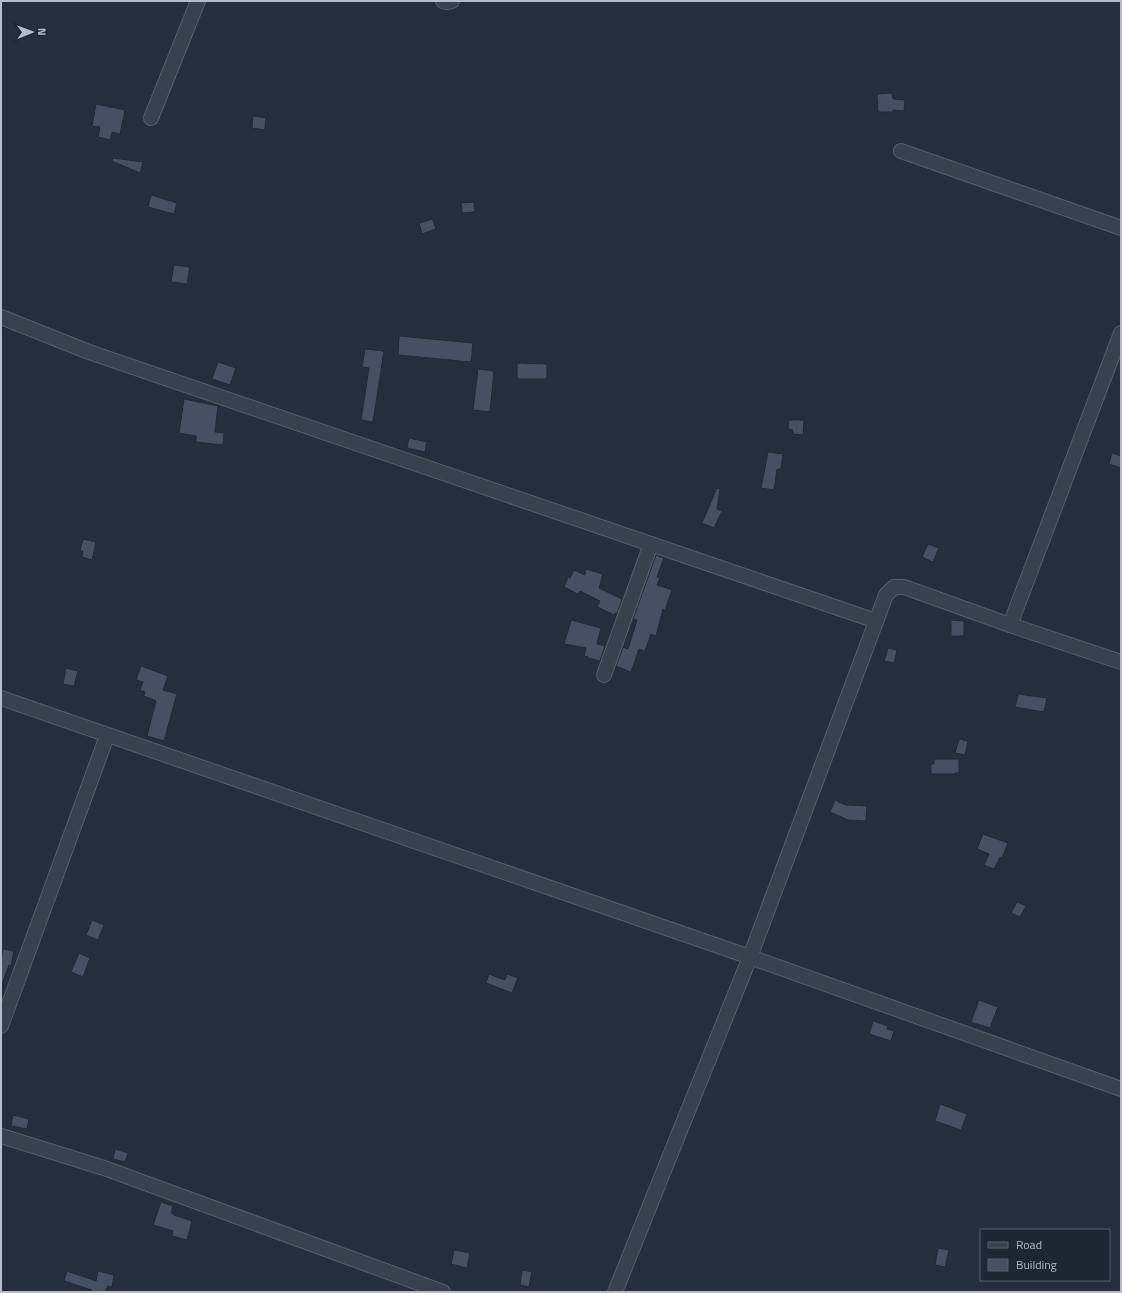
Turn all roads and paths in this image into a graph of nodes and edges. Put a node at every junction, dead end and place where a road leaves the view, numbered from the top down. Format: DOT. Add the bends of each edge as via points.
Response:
graph roads {
  1 [pos="198,1"];
  2 [pos="443,1"];
  3 [pos="452,1"];
  4 [pos="151,118"];
  5 [pos="900,151"];
  6 [pos="1121,228"];
  7 [pos="1,317"];
  8 [pos="1121,333"];
  9 [pos="651,544"];
  10 [pos="876,621"];
  11 [pos="1010,625"];
  12 [pos="1121,662"];
  13 [pos="604,675"];
  14 [pos="1,698"];
  15 [pos="107,736"];
  16 [pos="750,957"];
  17 [pos="1,1026"];
  18 [pos="1121,1089"];
  19 [pos="1,1136"];
  20 [pos="443,1292"];
  21 [pos="615,1292"];
  1 -- 4 [label="street"];
  2 -- 3 [label="street"];
  5 -- 6 [label="street"];
  7 -- 9 [label="street" via="89,352"];
  8 -- 11 [label="street"];
  9 -- 10 [label="street"];
  9 -- 13 [label="street"];
  10 -- 11 [label="street" via="886,595 894,587 904,587"];
  10 -- 16 [label="street"];
  11 -- 12 [label="street"];
  14 -- 15 [label="street"];
  15 -- 16 [label="street"];
  15 -- 17 [label="street"];
  16 -- 18 [label="street"];
  16 -- 21 [label="street"];
  19 -- 20 [label="street" via="104,1168"];
}
